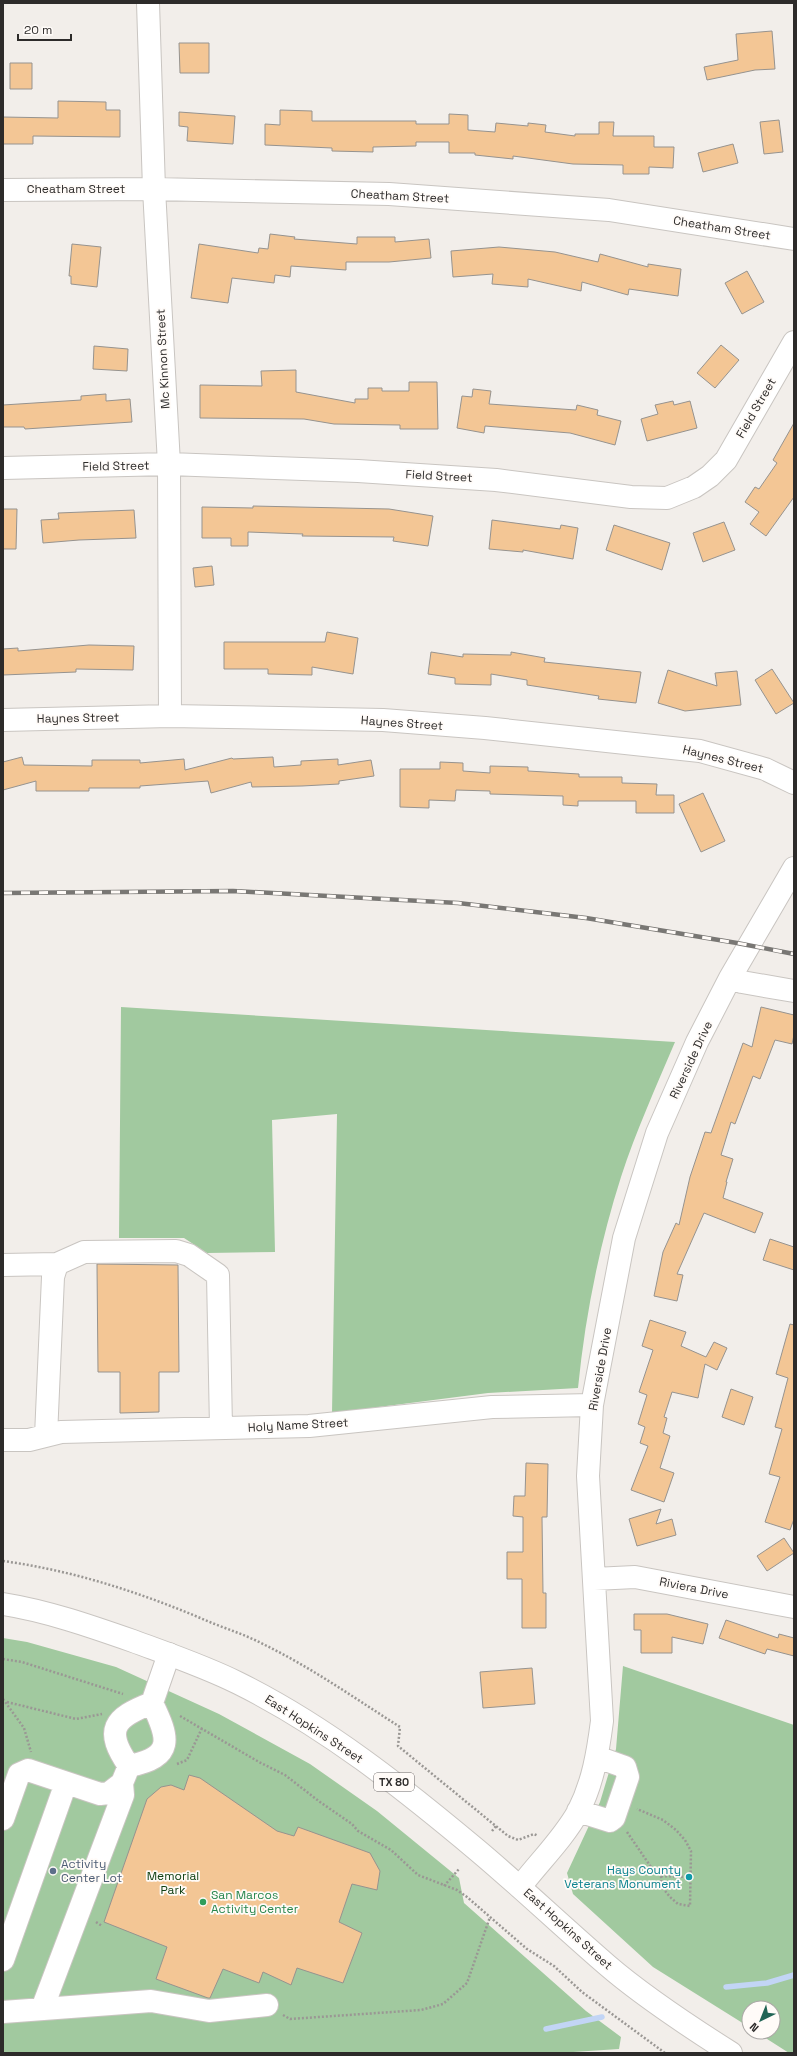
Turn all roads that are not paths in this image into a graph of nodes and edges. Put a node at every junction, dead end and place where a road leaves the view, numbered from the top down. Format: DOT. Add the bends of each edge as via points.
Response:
graph roads {
  1 [pos="148,3"];
  2 [pos="154,189"];
  3 [pos="3,190"];
  4 [pos="794,239"];
  5 [pos="794,342"];
  6 [pos="170,464"];
  7 [pos="3,468"];
  8 [pos="170,716"];
  9 [pos="3,720"];
  10 [pos="794,783"];
  11 [pos="794,868"];
  12 [pos="730,978"];
  13 [pos="794,991"];
  14 [pos="57,1264"];
  15 [pos="3,1265"];
  16 [pos="592,1405"];
  17 [pos="221,1428"];
  18 [pos="46,1436"];
  19 [pos="3,1440"];
  20 [pos="594,1579"];
  21 [pos="3,1604"];
  22 [pos="794,1607"];
  23 [pos="168,1654"];
  24 [pos="152,1704"];
  25 [pos="597,1757"];
  26 [pos="125,1775"];
  27 [pos="66,1783"];
  28 [pos="578,1811"];
  29 [pos="3,1819"];
  30 [pos="520,1887"];
  31 [pos="3,1960"];
  32 [pos="267,2005"];
  33 [pos="42,2009"];
  34 [pos="3,2012"];
  35 [pos="731,2053"];
  1 -- 2 [label="street, Mc Kinnon Street"];
  2 -- 3 [label="street, Cheatham Street"];
  2 -- 4 [label="street, Cheatham Street" via="389,194 609,210"];
  2 -- 6 [label="street, Mc Kinnon Street"];
  5 -- 6 [label="street, Field Street" via="726,460 694,487 668,498 631,497 496,480 358,471"];
  6 -- 7 [label="street, Field Street"];
  6 -- 8 [label="street, Mc Kinnon Street"];
  8 -- 9 [label="street, Haynes Street"];
  8 -- 10 [label="street, Haynes Street" via="383,720 669,747 734,759"];
  11 -- 12 [label="street, Riverside Drive"];
  12 -- 13 [label="street"];
  12 -- 16 [label="street, Riverside Drive" via="657,1133 624,1238"];
  14 -- 15 [label="street"];
  14 -- 17 [label="street" via="84,1252 176,1252 189,1255 218,1275"];
  14 -- 18 [label="street" via="53,1277"];
  16 -- 17 [label="street, Holy Name Street" via="492,1407 309,1426"];
  16 -- 20 [label="street, Riverside Drive" via="588,1476"];
  17 -- 18 [label="street, Holy Name Street" via="61,1432"];
  18 -- 19 [label="street, Holy Name Street" via="29,1440"];
  20 -- 22 [label="street, Riviera Drive" via="635,1577"];
  20 -- 25 [label="street, Riverside Drive" via="602,1721"];
  21 -- 23 [label="street, East Hopkins Street / TX 80" via="87,1624"];
  23 -- 24 [label="street"];
  23 -- 30 [label="street, East Hopkins Street / TX 80" via="237,1682 307,1722 389,1779"];
  24 -- 26 [label="street" via="126,1716 116,1728 114,1740"];
  24 -- 26 [label="street" via="165,1733 162,1750 157,1757"];
  25 -- 28 [label="street, Riverside Drive" via="590,1783"];
  25 -- 28 [label="street" via="625,1767 628,1777 610,1821"];
  26 -- 27 [label="street" via="109,1792 100,1794"];
  26 -- 33 [label="street" via="123,1796"];
  27 -- 29 [label="street" via="28,1770 19,1774"];
  27 -- 31 [label="street"];
  28 -- 30 [label="street, Riverside Drive"];
  30 -- 35 [label="street, East Hopkins Street / TX 80" via="609,1967 692,2028"];
  32 -- 33 [label="street" via="210,2011 151,2001"];
  33 -- 34 [label="street"];
}
